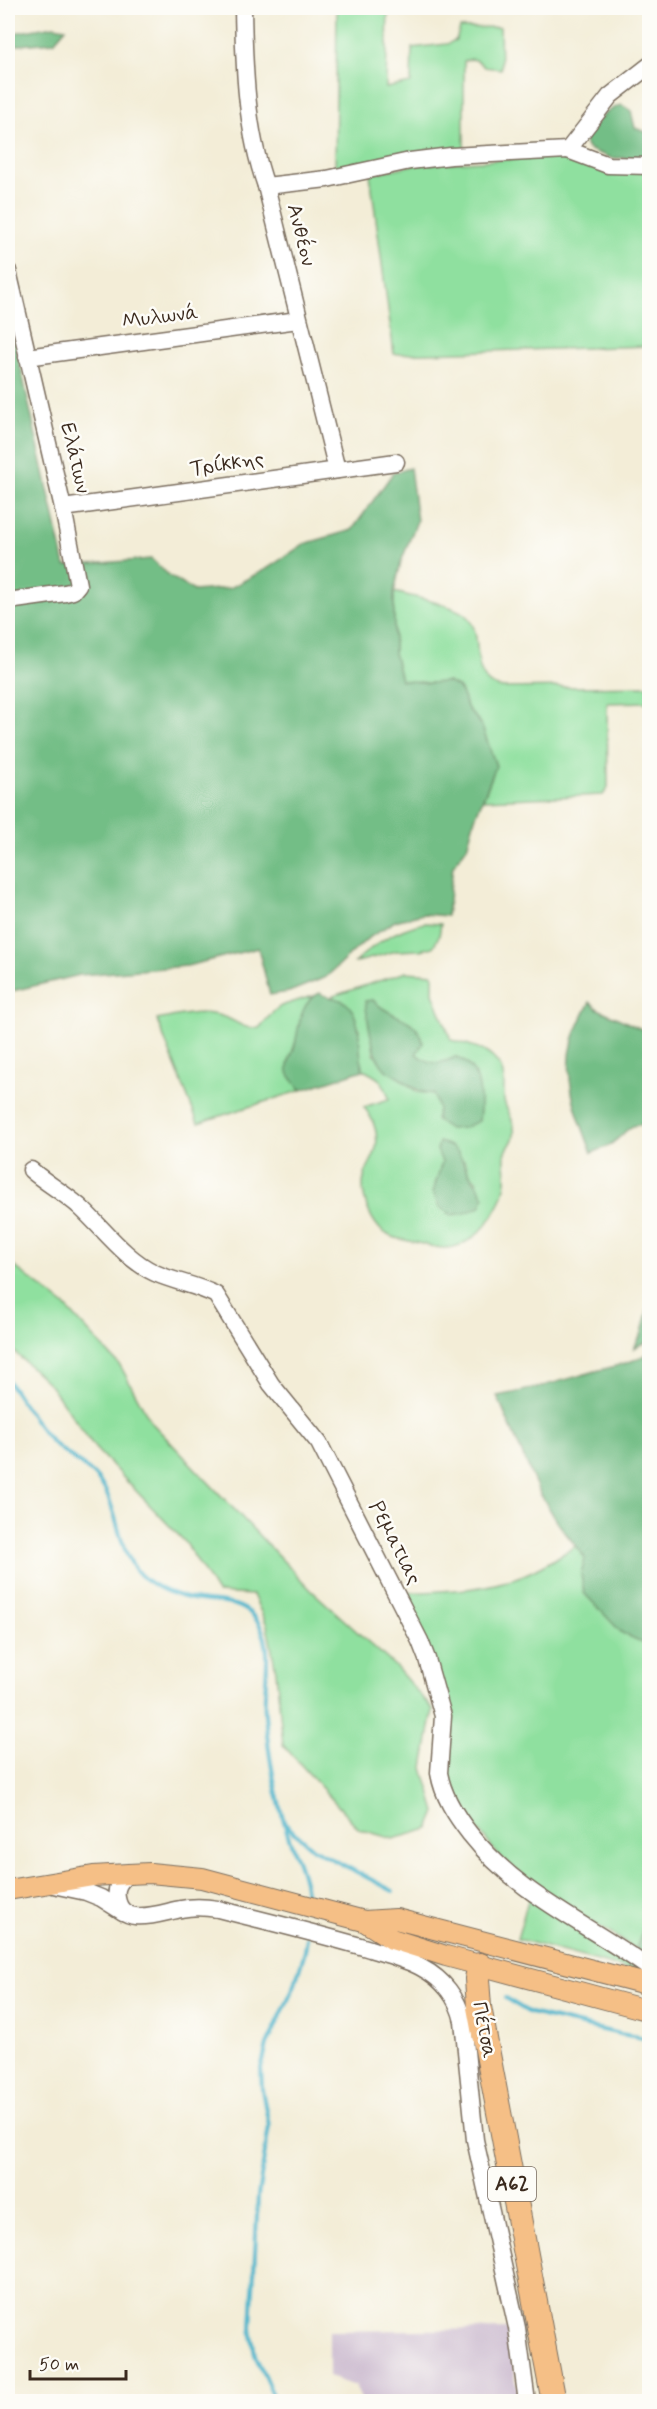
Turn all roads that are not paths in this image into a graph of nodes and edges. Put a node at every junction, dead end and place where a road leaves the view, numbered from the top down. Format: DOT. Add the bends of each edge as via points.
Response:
graph roads {
  1 [pos="243,8"];
  2 [pos="650,65"];
  3 [pos="568,150"];
  4 [pos="650,166"];
  5 [pos="266,186"];
  6 [pos="8,271"];
  7 [pos="298,320"];
  8 [pos="27,357"];
  9 [pos="396,462"];
  10 [pos="337,470"];
  11 [pos="63,508"];
  12 [pos="8,601"];
  13 [pos="31,1170"];
  14 [pos="128,1874"];
  15 [pos="46,1884"];
  16 [pos="8,1890"];
  17 [pos="135,1916"];
  18 [pos="364,1921"];
  19 [pos="486,1942"];
  20 [pos="480,1965"];
  21 [pos="650,1969"];
  22 [pos="650,1985"];
  23 [pos="650,2011"];
  24 [pos="527,2402"];
  25 [pos="554,2402"];
  1 -- 5 [label="street, Ανθέον" via="250,119 257,162"];
  2 -- 3 [label="street" via="610,96"];
  3 -- 4 [label="street" via="608,165"];
  3 -- 5 [label="street" via="410,161 327,179"];
  5 -- 7 [label="street, Ανθέον"];
  6 -- 8 [label="street, Ελάτων"];
  7 -- 8 [label="street, Μυλωνά"];
  7 -- 10 [label="street, Ανθέον"];
  8 -- 11 [label="street, Ελάτων"];
  9 -- 10 [label="street, Τρίκκης"];
  10 -- 11 [label="street, Τρίκκης"];
  11 -- 12 [label="street, Ελάτων" via="78,585 65,593"];
  13 -- 21 [label="street, Ρεματιας" via="66,1195 132,1257 154,1272 216,1295 271,1383 319,1443 420,1641 443,1716 441,1782 461,1822 495,1862 532,1894"];
  14 -- 15 [label="main road, Πέτσα"];
  14 -- 17 [label="street" via="128,1893"];
  14 -- 18 [label="main road, Πέτσα" via="177,1874"];
  15 -- 16 [label="main road, Πέτσα"];
  15 -- 17 [label="street" via="87,1892"];
  17 -- 24 [label="street, Πέτσα" via="182,1908 218,1909 353,1944 422,1968 440,1980 460,2007 475,2140 517,2328"];
  18 -- 19 [label="main road, Πέτσα" via="396,1919"];
  18 -- 20 [label="main road, Πέτσα" via="392,1939"];
  19 -- 20 [label="main road"];
  19 -- 22 [label="main road, Πέτσα"];
  20 -- 23 [label="main road, Πέτσα"];
  20 -- 25 [label="highway, Α62" via="479,2007"];
}
